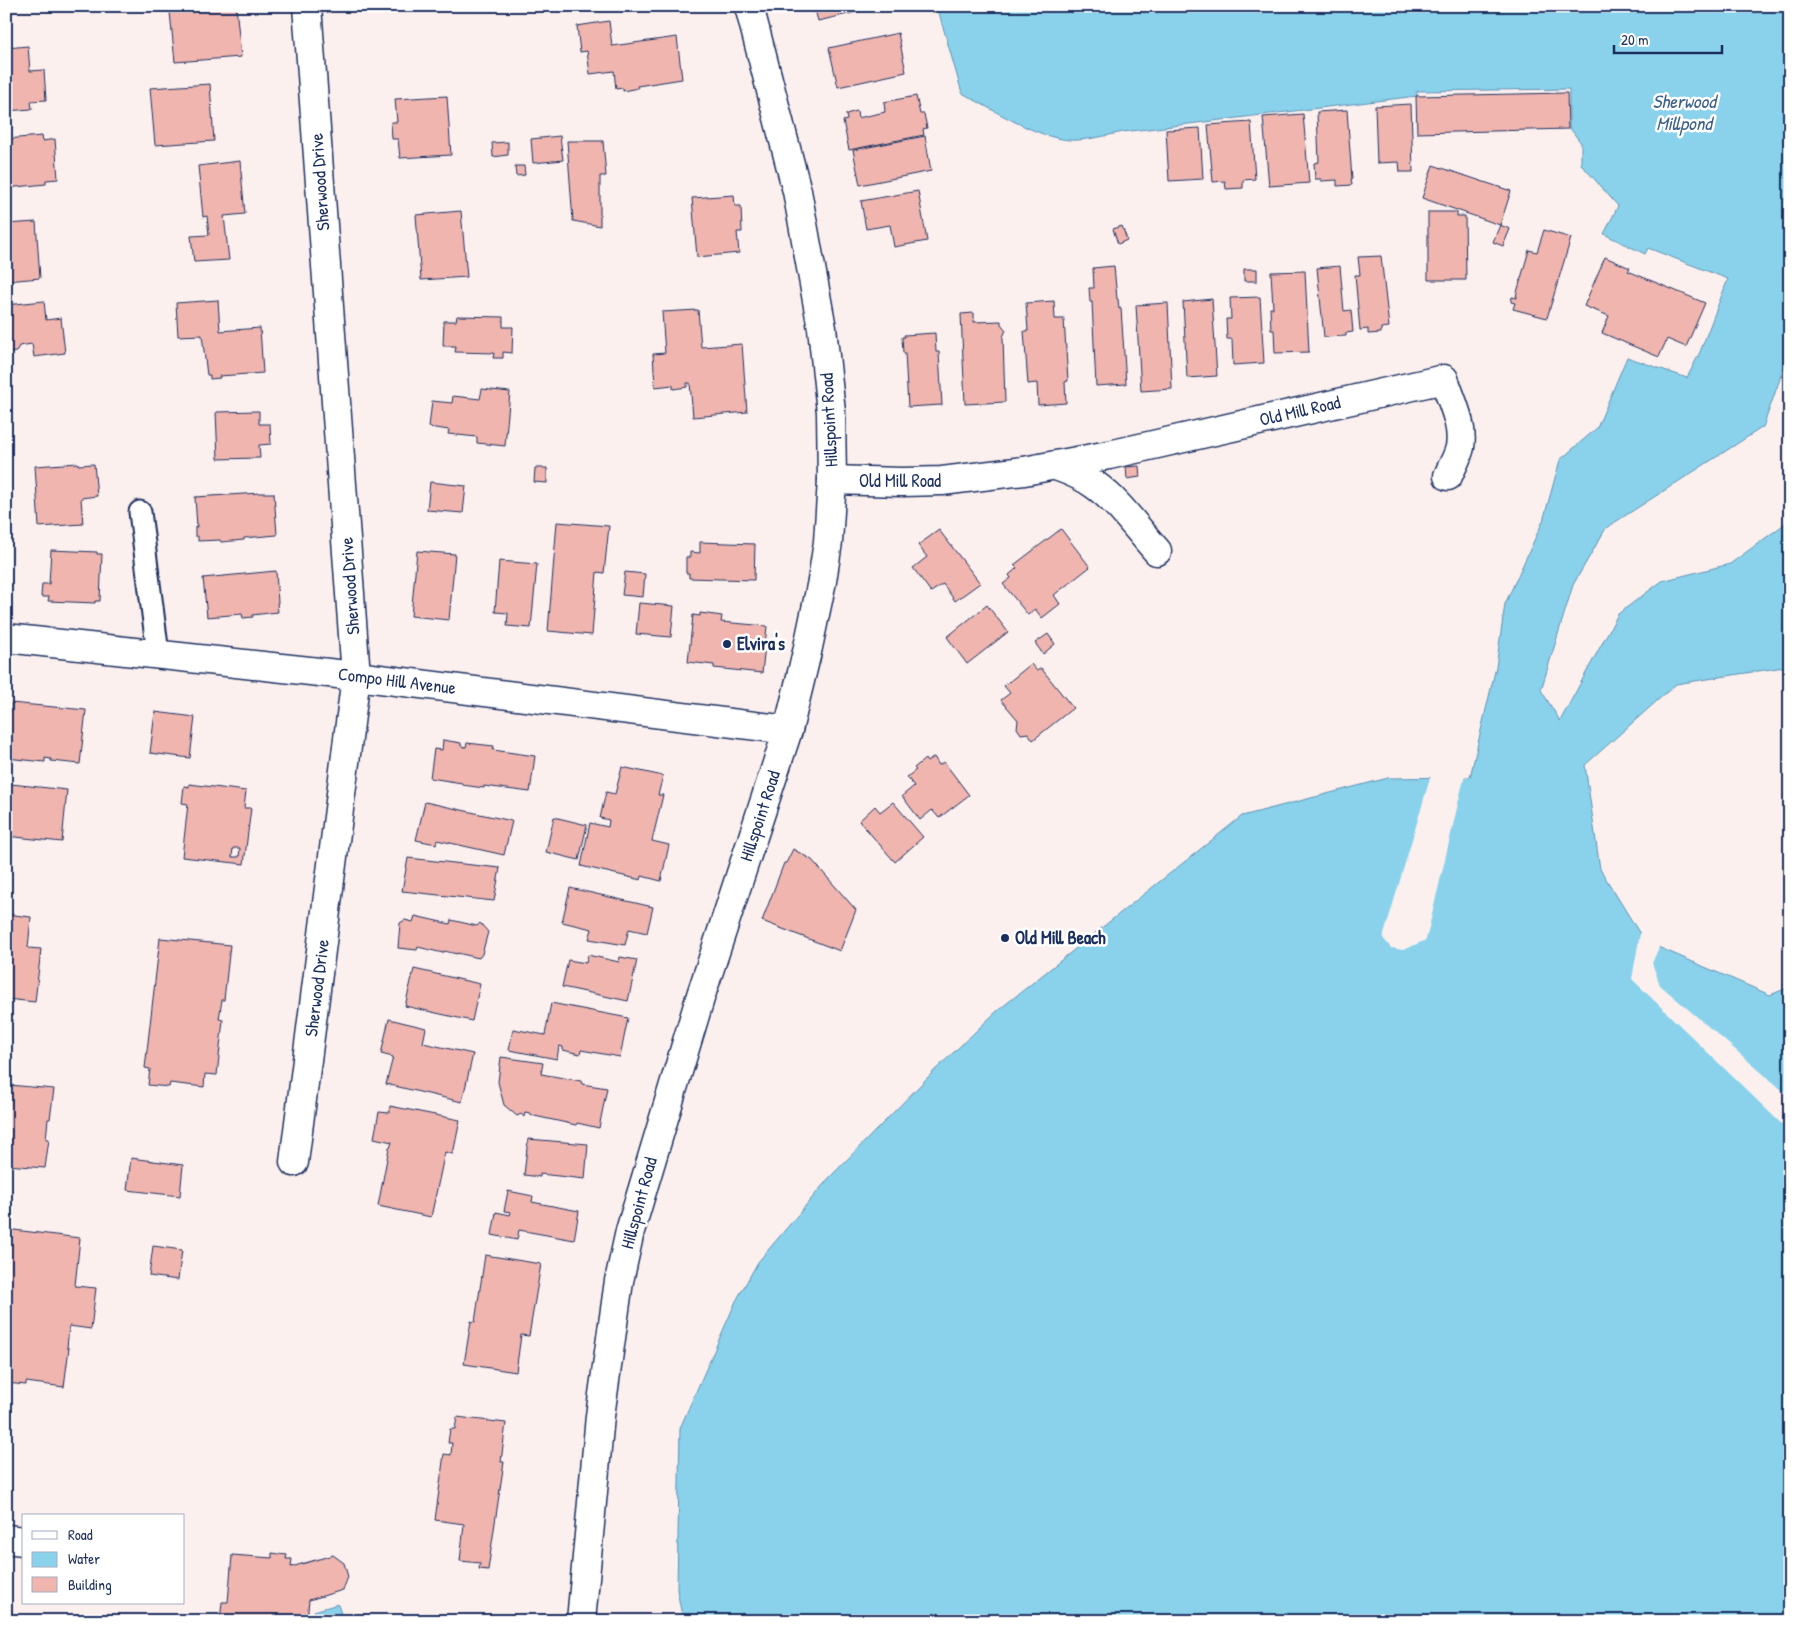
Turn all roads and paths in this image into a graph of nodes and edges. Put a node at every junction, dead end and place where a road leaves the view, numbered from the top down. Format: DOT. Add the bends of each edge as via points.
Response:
graph roads {
  1 [pos="307,6"];
  2 [pos="749,6"];
  3 [pos="1056,466"];
  4 [pos="1448,476"];
  5 [pos="832,480"];
  6 [pos="140,512"];
  7 [pos="1157,551"];
  8 [pos="6,638"];
  9 [pos="158,654"];
  10 [pos="356,676"];
  11 [pos="788,730"];
  12 [pos="294,1162"];
  13 [pos="6,1540"];
  14 [pos="22,1541"];
  15 [pos="581,1621"];
  1 -- 10 [label="street, Sherwood Drive"];
  2 -- 5 [label="street, Hillspoint Road" via="797,191 814,279 831,412"];
  3 -- 4 [label="street, Old Mill Road" via="1444,379 1460,433 1458,453"];
  3 -- 5 [label="street, Old Mill Road" via="942,481"];
  3 -- 7 [label="street, Old Mill Road" via="1095,484"];
  5 -- 11 [label="street, Hillspoint Road" via="822,580"];
  6 -- 9 [label="lane"];
  8 -- 9 [label="street, Compo Hill Avenue"];
  9 -- 10 [label="street, Compo Hill Avenue"];
  10 -- 11 [label="street, Compo Hill Avenue"];
  10 -- 12 [label="street, Sherwood Drive"];
  11 -- 15 [label="street, Hillspoint Road" via="701,996 630,1231 619,1281 600,1416"];
  13 -- 14 [label="street"];
}
